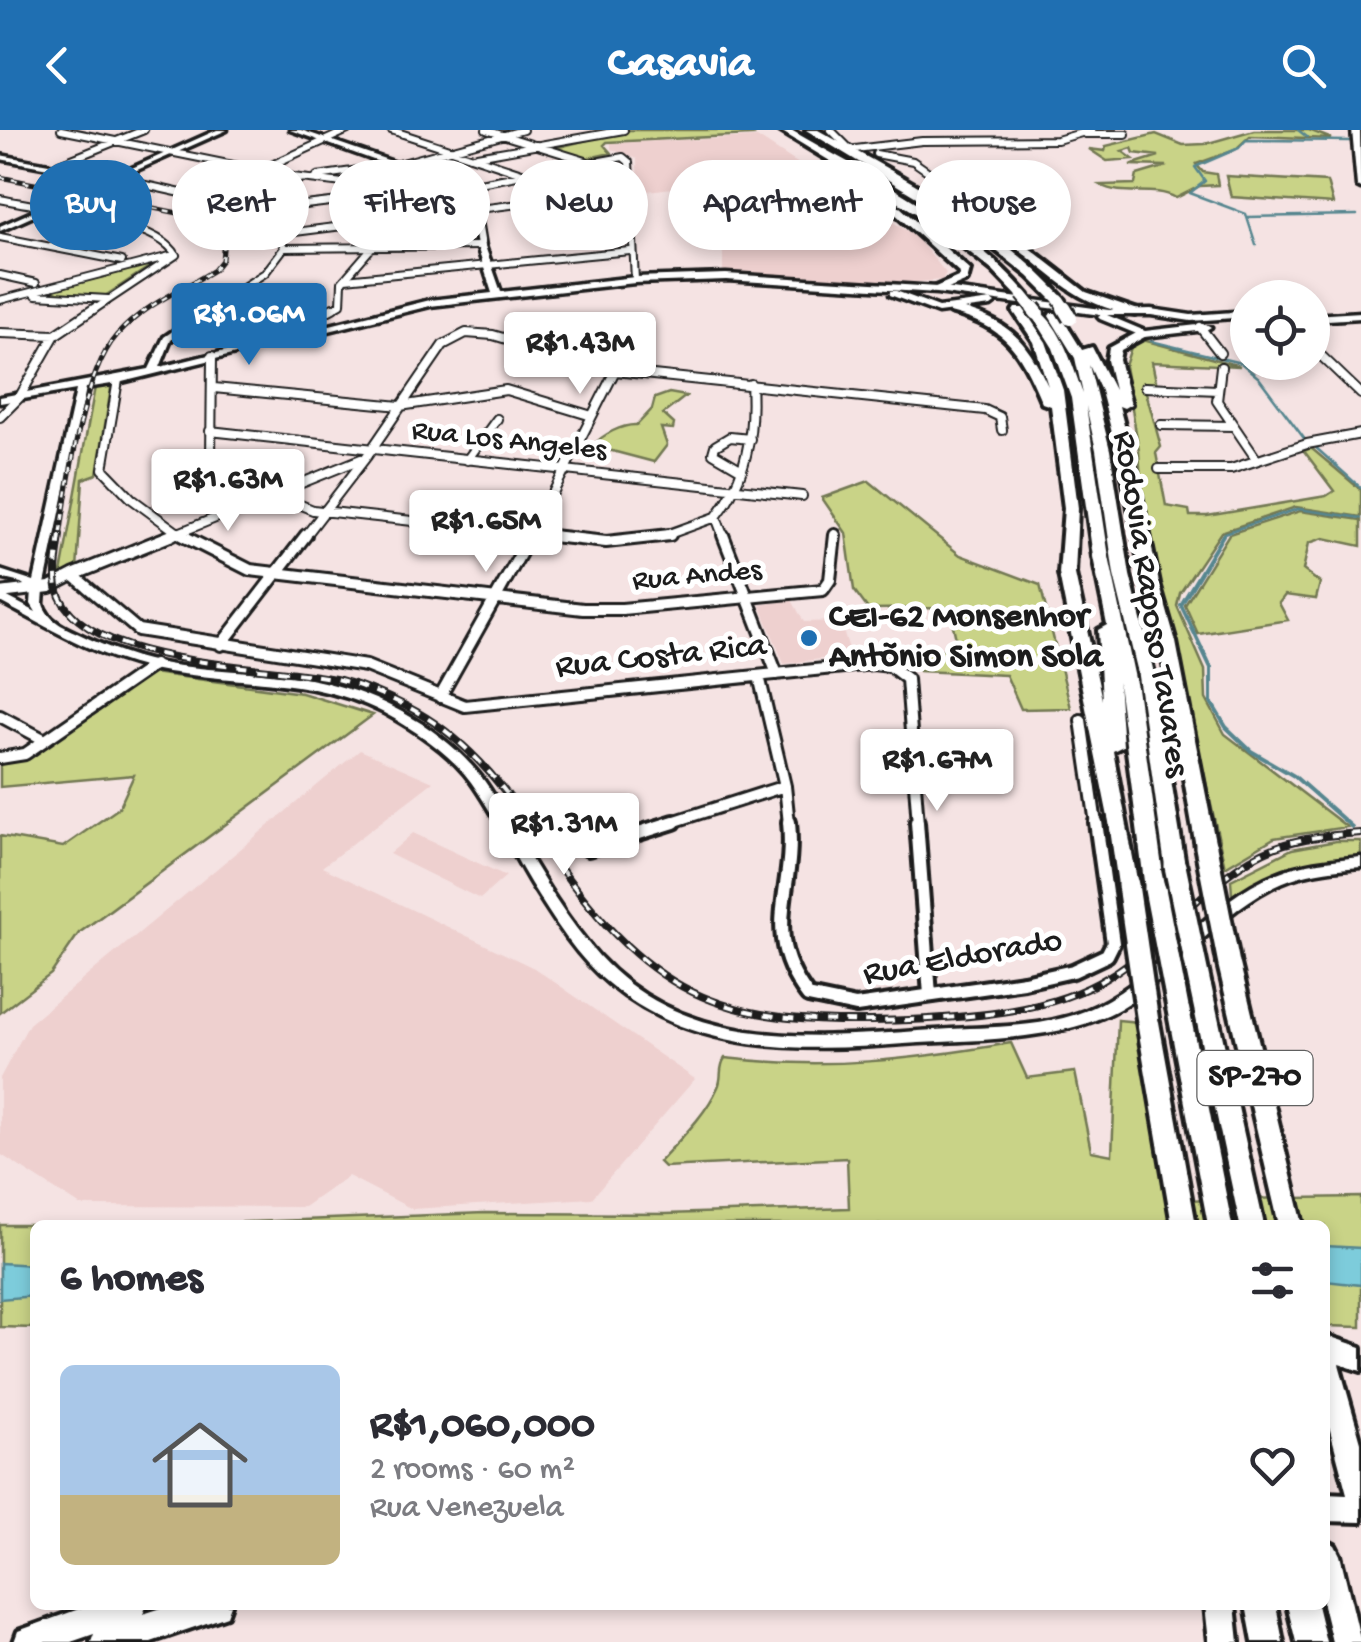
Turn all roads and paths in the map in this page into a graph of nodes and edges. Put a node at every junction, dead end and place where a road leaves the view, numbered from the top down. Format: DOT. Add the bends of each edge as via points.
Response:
graph roads {
  1 [pos="61,130"];
  2 [pos="144,130"];
  3 [pos="223,130"];
  4 [pos="294,130"];
  5 [pos="348,130"];
  6 [pos="391,130"];
  7 [pos="486,130"];
  8 [pos="523,130"];
  9 [pos="624,130"];
  10 [pos="769,130"];
  11 [pos="784,130"];
  12 [pos="796,130"];
  13 [pos="812,130"];
  14 [pos="831,130"];
  15 [pos="942,130"];
  16 [pos="1007,130"];
  17 [pos="1356,130"];
  18 [pos="1089,132"];
  19 [pos="1126,134"];
  20 [pos="503,136"];
  21 [pos="1020,139"];
  22 [pos="322,140"];
  23 [pos="954,140"];
  24 [pos="116,142"];
  25 [pos="1359,144"];
  26 [pos="538,147"];
  27 [pos="451,150"];
  28 [pos="171,153"];
  29 [pos="861,154"];
  30 [pos="0,157"];
  31 [pos="472,157"];
  32 [pos="70,160"];
  33 [pos="209,160"];
  34 [pos="278,160"];
  35 [pos="380,160"];
  36 [pos="414,160"];
  37 [pos="584,160"];
  38 [pos="593,160"];
  39 [pos="624,160"];
  40 [pos="819,160"];
  41 [pos="916,160"];
  42 [pos="152,161"];
  43 [pos="30,163"];
  44 [pos="510,169"];
  45 [pos="1361,186"];
  46 [pos="916,188"];
  47 [pos="0,200"];
  48 [pos="896,206"];
  49 [pos="30,207"];
  50 [pos="896,210"];
  51 [pos="30,216"];
  52 [pos="0,229"];
  53 [pos="152,233"];
  54 [pos="0,237"];
  55 [pos="282,250"];
  56 [pos="371,250"];
  57 [pos="483,250"];
  58 [pos="1006,250"];
  59 [pos="1027,250"];
  60 [pos="175,251"];
  61 [pos="630,251"];
  62 [pos="104,258"];
  63 [pos="122,261"];
  64 [pos="488,264"];
  65 [pos="97,267"];
  66 [pos="0,276"];
  67 [pos="16,279"];
  68 [pos="344,279"];
  69 [pos="635,280"];
  70 [pos="36,283"];
  71 [pos="870,287"];
  72 [pos="937,290"];
  73 [pos="19,292"];
  74 [pos="497,294"];
  75 [pos="0,296"];
  76 [pos="108,299"];
  77 [pos="220,302"];
  78 [pos="922,304"];
  79 [pos="1033,307"];
  80 [pos="1361,307"];
  81 [pos="954,310"];
  82 [pos="1062,311"];
  83 [pos="1135,311"];
  84 [pos="1330,311"];
  85 [pos="1160,314"];
  86 [pos="1330,314"];
  87 [pos="1230,315"];
  88 [pos="1361,315"];
  89 [pos="308,324"];
  90 [pos="1230,324"];
  91 [pos="336,326"];
  92 [pos="1200,327"];
  93 [pos="1172,330"];
  94 [pos="0,333"];
  95 [pos="1144,334"];
  96 [pos="54,336"];
  97 [pos="268,342"];
  98 [pos="1220,353"];
  99 [pos="212,356"];
  100 [pos="1330,364"];
  101 [pos="1221,367"];
  102 [pos="152,371"];
  103 [pos="615,371"];
  104 [pos="118,380"];
  105 [pos="751,384"];
  106 [pos="82,388"];
  107 [pos="214,388"];
  108 [pos="1145,388"];
  109 [pos="1218,390"];
  110 [pos="1361,394"];
  111 [pos="20,398"];
  112 [pos="0,400"];
  113 [pos="400,406"];
  114 [pos="592,416"];
  115 [pos="0,417"];
  116 [pos="497,419"];
  117 [pos="1160,425"];
  118 [pos="1234,426"];
  119 [pos="1002,430"];
  120 [pos="210,431"];
  121 [pos="1062,432"];
  122 [pos="1361,434"];
  123 [pos="750,439"];
  124 [pos="323,445"];
  125 [pos="369,453"];
  126 [pos="467,460"];
  127 [pos="1258,460"];
  128 [pos="349,465"];
  129 [pos="742,470"];
  130 [pos="1158,470"];
  131 [pos="567,471"];
  132 [pos="736,489"];
  133 [pos="276,495"];
  134 [pos="802,496"];
  135 [pos="1135,510"];
  136 [pos="322,512"];
  137 [pos="716,517"];
  138 [pos="181,532"];
  139 [pos="835,534"];
  140 [pos="530,535"];
  141 [pos="1101,556"];
  142 [pos="274,573"];
  143 [pos="1,574"];
  144 [pos="73,575"];
  145 [pos="38,588"];
  146 [pos="0,595"];
  147 [pos="750,598"];
  148 [pos="494,600"];
  149 [pos="51,624"];
  150 [pos="221,645"];
  151 [pos="154,665"];
  152 [pos="777,674"];
  153 [pos="759,676"];
  154 [pos="440,697"];
  155 [pos="0,716"];
  156 [pos="1081,720"];
  157 [pos="45,740"];
  158 [pos="0,758"];
  159 [pos="786,786"];
  160 [pos="1119,822"];
  161 [pos="588,849"];
  162 [pos="1361,862"];
  163 [pos="930,995"];
  164 [pos="1183,1220"];
  165 [pos="1219,1220"];
  166 [pos="1251,1220"];
  167 [pos="1290,1220"];
  168 [pos="1330,1349"];
  169 [pos="1361,1359"];
  170 [pos="1330,1379"];
  171 [pos="1361,1493"];
  172 [pos="1330,1507"];
  173 [pos="1361,1508"];
  174 [pos="1330,1573"];
  175 [pos="118,1610"];
  176 [pos="201,1610"];
  177 [pos="1221,1610"];
  178 [pos="1262,1610"];
  179 [pos="1303,1610"];
  180 [pos="29,1642"];
  181 [pos="106,1642"];
  182 [pos="1224,1642"];
  183 [pos="1268,1642"];
  184 [pos="1312,1642"];
  185 [pos="1348,1642"];
  1 -- 24 [label="street"];
  2 -- 24 [label="street"];
  3 -- 28 [label="main road"];
  4 -- 22 [label="main road"];
  5 -- 22 [label="street"];
  6 -- 27 [label="street"];
  7 -- 20 [label="street"];
  8 -- 20 [label="street"];
  9 -- 26 [label="street"];
  10 -- 40 [label="highway, SP-270"];
  11 -- 79 [label="highway, Rodovia Raposo Tavares / SP-270, bridge" via="940,222 1000,270"];
  12 -- 79 [label="highway, Rodovia Raposo Tavares / SP-270" via="987,244"];
  13 -- 29 [label="highway, SP-270"];
  14 -- 29 [label="street"];
  15 -- 23 [label="street"];
  16 -- 21 [label="street"];
  17 -- 25 [label="main road"];
  18 -- 19 [label="street"];
  18 -- 21 [label="street"];
  20 -- 26 [label="street"];
  20 -- 27 [label="street"];
  21 -- 23 [label="street"];
  22 -- 34 [label="street"];
  22 -- 35 [label="main road"];
  23 -- 29 [label="street"];
  24 -- 28 [label="street"];
  24 -- 32 [label="street"];
  25 -- 45 [label="main road"];
  26 -- 31 [label="street"];
  26 -- 37 [label="street"];
  27 -- 31 [label="street"];
  27 -- 36 [label="street"];
  28 -- 33 [label="street"];
  28 -- 42 [label="main road"];
  29 -- 41 [label="street"];
  29 -- 46 [label="highway, SP-270"];
  30 -- 43 [label="main road"];
  31 -- 44 [label="street"];
  38 -- 39 [label="street"];
  47 -- 49 [label="street"];
  48 -- 79 [label="highway, SP-270" via="966,251 1006,293"];
  50 -- 72 [label="highway" via="966,272"];
  51 -- 52 [label="main road"];
  53 -- 60 [label="street"];
  54 -- 62 [label="street"];
  55 -- 77 [label="street" via="263,276"];
  56 -- 68 [label="street"];
  57 -- 64 [label="main road"];
  58 -- 82 [label="highway, SP-270"];
  59 -- 83 [label="highway" via="1085,300"];
  60 -- 63 [label="street"];
  60 -- 73 [label="street"];
  60 -- 76 [label="street"];
  61 -- 64 [label="street"];
  61 -- 69 [label="street"];
  62 -- 63 [label="street"];
  62 -- 65 [label="street"];
  63 -- 65 [label="street"];
  64 -- 68 [label="street"];
  64 -- 74 [label="main road"];
  65 -- 70 [label="street"];
  66 -- 67 [label="street"];
  67 -- 70 [label="street"];
  67 -- 73 [label="street"];
  68 -- 89 [label="street" via="341,304"];
  69 -- 71 [label="main road" via="715,277"];
  69 -- 74 [label="main road"];
  70 -- 73 [label="street"];
  71 -- 72 [label="main road"];
  71 -- 78 [label="main road"];
  72 -- 78 [label="main road" via="918,296"];
  72 -- 83 [label="main road"];
  73 -- 75 [label="street"];
  73 -- 76 [label="street"];
  74 -- 91 [label="main road"];
  76 -- 96 [label="street"];
  77 -- 89 [label="main road"];
  77 -- 102 [label="main road" via="167,339"];
  78 -- 81 [label="main road"];
  79 -- 82 [label="highway, SP-270"];
  79 -- 121 [label="highway"];
  79 -- 141 [label="highway, Rodovia Raposo Tavares / SP-270" via="1059,348 1078,398"];
  80 -- 84 [label="main road"];
  81 -- 95 [label="main road" via="1002,303 1104,317"];
  81 -- 121 [label="highway" via="1001,324 1012,336"];
  82 -- 135 [label="highway, SP-270" via="1108,390"];
  82 -- 166 [label="highway, Rodovia Raposo Tavares / SP-270, bridge" via="1099,433 1145,669 1174,866"];
  83 -- 85 [label="main road"];
  85 -- 87 [label="main road"];
  85 -- 93 [label="main road" via="1174,322"];
  86 -- 88 [label="main road"];
  89 -- 91 [label="main road"];
  89 -- 97 [label="street"];
  90 -- 92 [label="main road"];
  91 -- 97 [label="main road"];
  92 -- 93 [label="main road"];
  92 -- 98 [label="street"];
  93 -- 95 [label="main road"];
  94 -- 96 [label="street"];
  95 -- 135 [label="highway" via="1120,343 1113,360 1134,440"];
  96 -- 111 [label="street"];
  97 -- 99 [label="main road"];
  99 -- 102 [label="main road"];
  99 -- 107 [label="street"];
  100 -- 110 [label="street"];
  101 -- 109 [label="street"];
  102 -- 104 [label="main road"];
  103 -- 105 [label="street"];
  103 -- 113 [label="street" via="493,335 456,334"];
  103 -- 114 [label="street"];
  104 -- 106 [label="main road"];
  104 -- 138 [label="street, Rua Andes" via="103,468"];
  105 -- 119 [label="street" via="985,410 1000,416"];
  105 -- 123 [label="street"];
  106 -- 111 [label="main road"];
  106 -- 145 [label="main road"];
  107 -- 113 [label="street"];
  107 -- 120 [label="street"];
  108 -- 109 [label="street"];
  109 -- 118 [label="street" via="1217,401"];
  111 -- 112 [label="main road"];
  111 -- 115 [label="street"];
  113 -- 114 [label="street" via="506,390"];
  113 -- 125 [label="street"];
  114 -- 131 [label="street"];
  116 -- 126 [label="street"];
  117 -- 118 [label="street"];
  118 -- 127 [label="street"];
  120 -- 124 [label="street, Rua Los Angeles"];
  120 -- 133 [label="street" via="211,458"];
  121 -- 160 [label="highway, SP-270" via="1072,530 1068,574"];
  122 -- 127 [label="street"];
  123 -- 129 [label="street"];
  123 -- 129 [label="street" via="730,437 713,453"];
  124 -- 125 [label="street, Rua Los Angeles"];
  124 -- 128 [label="street"];
  125 -- 126 [label="street, Rua Los Angeles"];
  125 -- 128 [label="street"];
  125 -- 136 [label="street"];
  126 -- 131 [label="street, Rua Los Angeles"];
  127 -- 130 [label="street" via="1213,471"];
  128 -- 133 [label="street"];
  129 -- 132 [label="street"];
  131 -- 132 [label="street, Rua Los Angeles"];
  131 -- 140 [label="street"];
  132 -- 134 [label="street, Rua Los Angeles"];
  132 -- 137 [label="street"];
  133 -- 136 [label="street"];
  133 -- 138 [label="street"];
  135 -- 167 [label="highway, SP-270, bridge"];
  136 -- 140 [label="street"];
  136 -- 142 [label="street"];
  137 -- 140 [label="street" via="638,541"];
  137 -- 147 [label="street"];
  138 -- 142 [label="street, Rua Andes" via="225,562"];
  138 -- 144 [label="street"];
  139 -- 147 [label="street, Rua Andes" via="823,590"];
  140 -- 148 [label="street"];
  141 -- 160 [label="highway"];
  141 -- 165 [label="highway, Rodovia Raposo Tavares / SP-270, bridge" via="1128,688 1155,889"];
  142 -- 148 [label="street, Rua Andes"];
  142 -- 150 [label="street"];
  143 -- 145 [label="main road"];
  144 -- 145 [label="street"];
  144 -- 150 [label="street, Rua Costa Rica" via="138,630"];
  145 -- 146 [label="street"];
  145 -- 149 [label="main road" via="37,604"];
  146 -- 149 [label="main road"];
  147 -- 148 [label="street, Rua Andes" via="622,610"];
  147 -- 152 [label="street"];
  148 -- 154 [label="street"];
  149 -- 151 [label="main road"];
  150 -- 154 [label="street, Rua Costa Rica" via="366,666"];
  151 -- 157 [label="street"];
  151 -- 162 [label="main road" via="329,688 403,720 456,756 476,779 579,941 613,979 652,1008 764,1043 892,1039 1095,1016 1220,913 1280,877"];
  152 -- 153 [label="street, Rua Costa Rica"];
  152 -- 163 [label="street, Rua Costa Rica" via="890,666 907,679"];
  153 -- 154 [label="street, Rua Costa Rica" via="465,706"];
  153 -- 159 [label="street"];
  155 -- 157 [label="street"];
  156 -- 163 [label="street, Rua Eldorado" via="1113,943 1073,972"];
  157 -- 158 [label="street" via="25,754"];
  159 -- 161 [label="street"];
  159 -- 163 [label="street, Rua Eldorado" via="790,853 778,932 794,980 808,996 856,1006"];
  160 -- 164 [label="highway, SP-270, bridge"];
  168 -- 169 [label="highway"];
  170 -- 171 [label="highway"];
  172 -- 173 [label="highway"];
  174 -- 185 [label="highway"];
  175 -- 180 [label="highway"];
  176 -- 181 [label="highway"];
  177 -- 182 [label="highway"];
  178 -- 183 [label="highway"];
  179 -- 184 [label="highway"];
}
